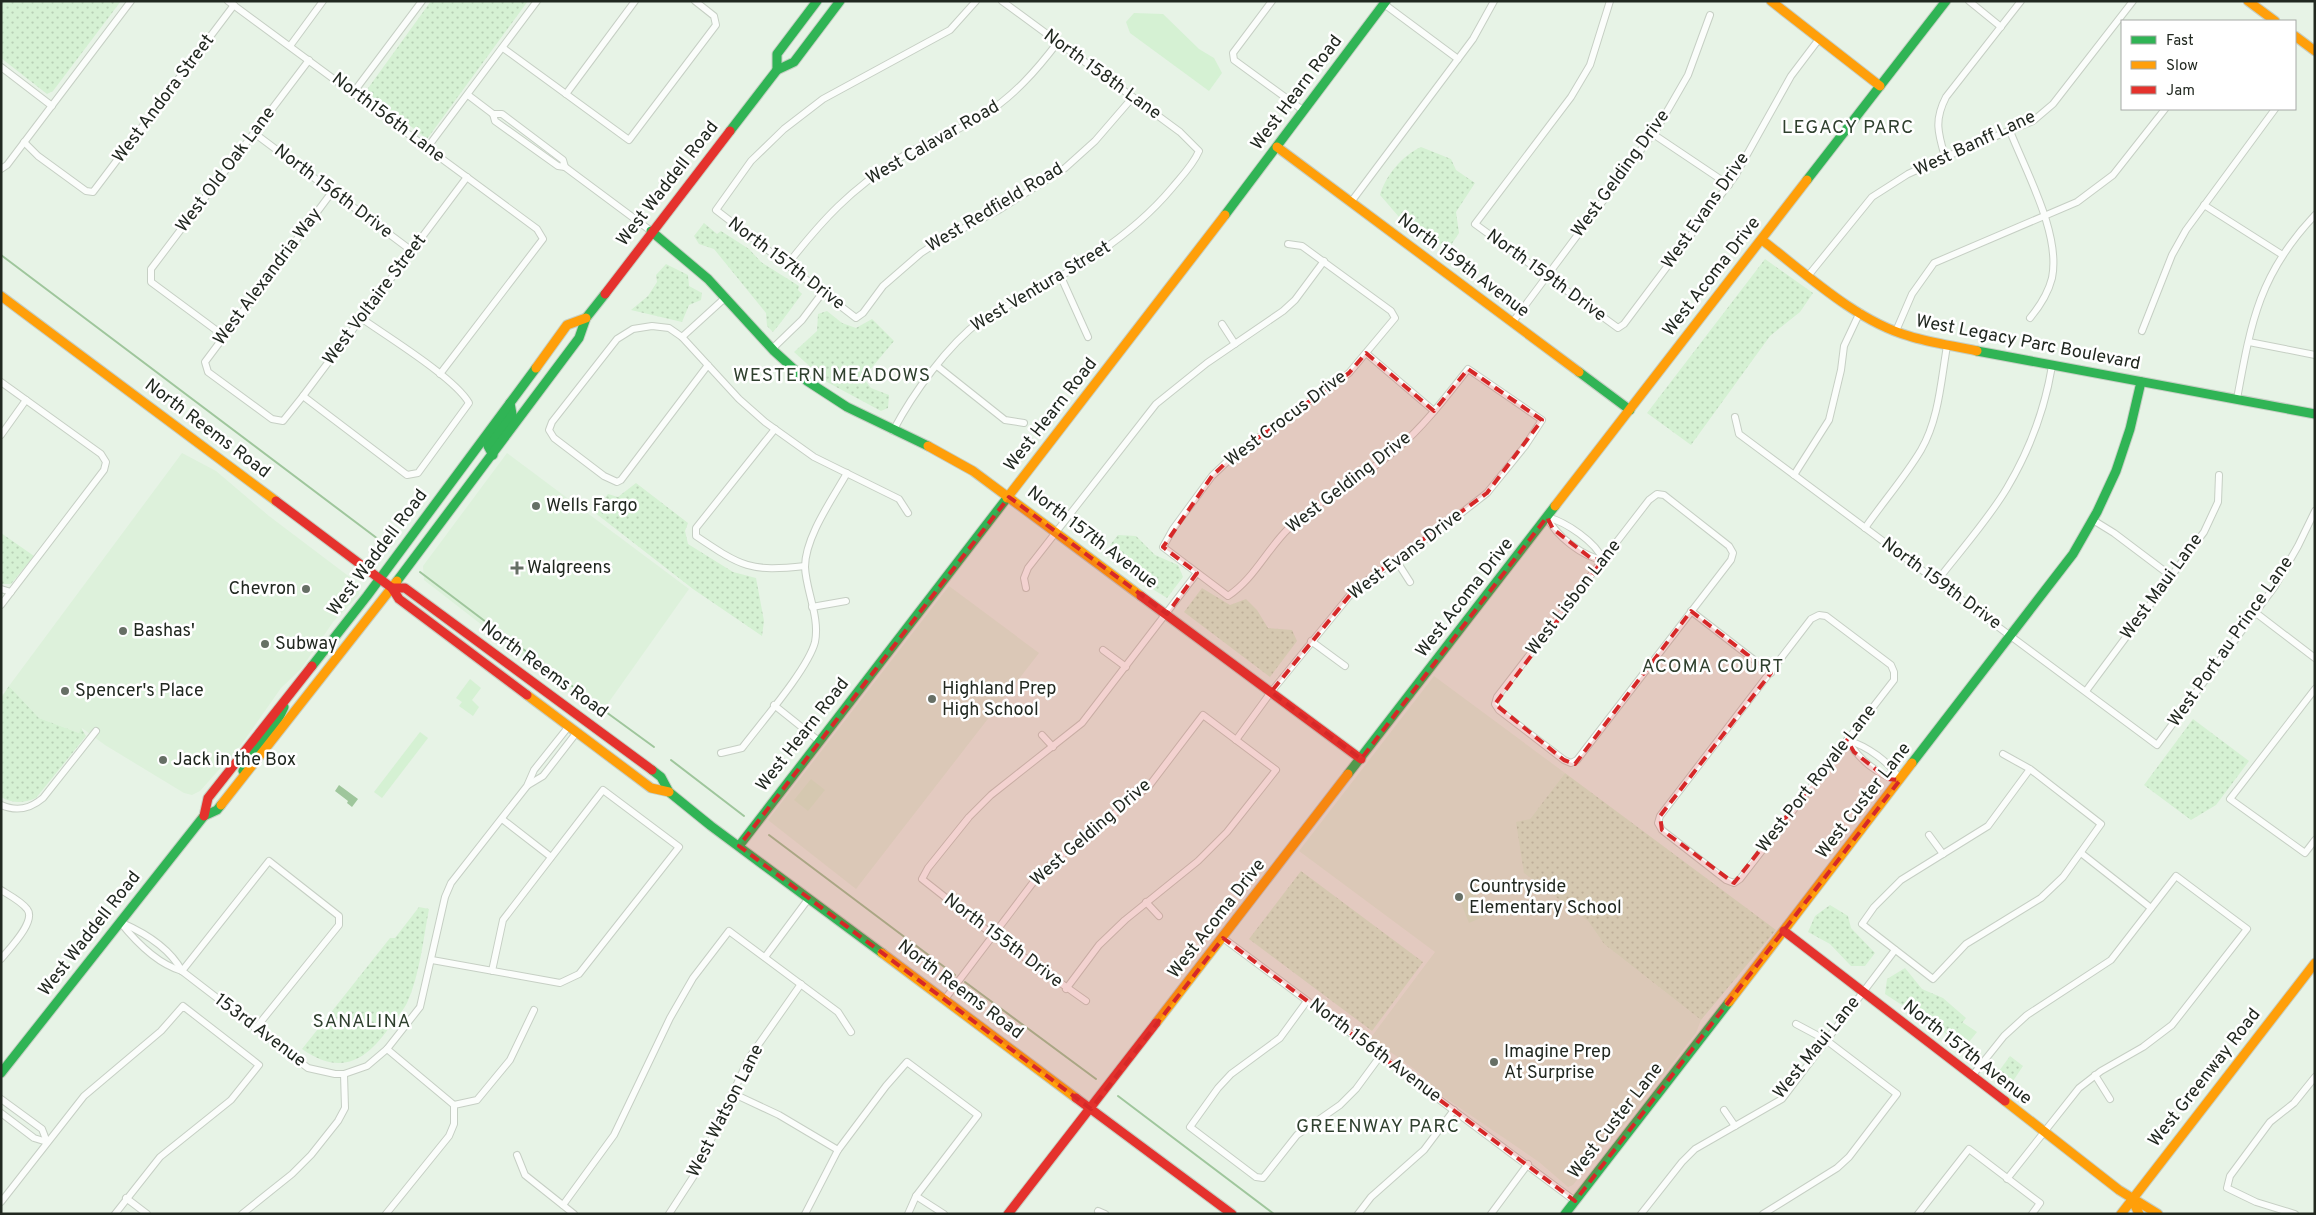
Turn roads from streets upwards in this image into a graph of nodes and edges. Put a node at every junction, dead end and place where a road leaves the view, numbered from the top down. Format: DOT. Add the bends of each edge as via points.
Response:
graph roads {
  1 [pos="131,1"];
  2 [pos="323,1"];
  3 [pos="422,1"];
  4 [pos="537,1"];
  5 [pos="635,1"];
  6 [pos="694,1"];
  7 [pos="817,1"];
  8 [pos="840,1"];
  9 [pos="976,1"];
  10 [pos="1002,1"];
  11 [pos="1272,1"];
  12 [pos="1494,1"];
  13 [pos="1610,1"];
  14 [pos="1770,1"];
  15 [pos="1946,1"];
  16 [pos="1969,1"];
  17 [pos="2021,1"];
  18 [pos="2133,1"];
  19 [pos="2248,1"];
  20 [pos="1385,2"];
  21 [pos="231,3"];
  22 [pos="1710,15"];
  23 [pos="2274,20"];
  24 [pos="2001,27"];
  25 [pos="2296,37"];
  26 [pos="1819,39"];
  27 [pos="1058,42"];
  28 [pos="290,46"];
  29 [pos="503,48"];
  30 [pos="2315,51"];
  31 [pos="1458,59"];
  32 [pos="308,60"];
  33 [pos="1,68"];
  34 [pos="777,70"];
  35 [pos="1880,86"];
  36 [pos="353,92"];
  37 [pos="566,94"];
  38 [pos="468,95"];
  39 [pos="1133,97"];
  40 [pos="52,106"];
  41 [pos="2164,110"];
  42 [pos="2274,110"];
  43 [pos="1304,111"];
  44 [pos="2010,131"];
  45 [pos="254,133"];
  46 [pos="1653,134"];
  47 [pos="24,142"];
  48 [pos="1277,147"];
  49 [pos="427,148"];
  50 [pos="1199,151"];
  51 [pos="1945,157"];
  52 [pos="1,169"];
  53 [pos="467,177"];
  54 [pos="1729,185"];
  55 [pos="332,192"];
  56 [pos="1351,202"];
  57 [pos="2204,205"];
  58 [pos="2315,215"];
  59 [pos="2044,217"];
  60 [pos="651,231"];
  61 [pos="1762,240"];
  62 [pos="1288,244"];
  63 [pos="412,251"];
  64 [pos="2281,254"];
  65 [pos="1324,261"];
  66 [pos="787,265"];
  67 [pos="1548,276"];
  68 [pos="1808,276"];
  69 [pos="1060,277"];
  70 [pos="823,292"];
  71 [pos="1,296"];
  72 [pos="726,297"];
  73 [pos="1860,312"];
  74 [pos="362,318"];
  75 [pos="586,318"];
  76 [pos="856,318"];
  77 [pos="2030,318"];
  78 [pos="1512,323"];
  79 [pos="1222,324"];
  80 [pos="1618,328"];
  81 [pos="1896,330"];
  82 [pos="2142,331"];
  83 [pos="224,336"];
  84 [pos="682,337"];
  85 [pos="1088,337"];
  86 [pos="2249,342"];
  87 [pos="1235,344"];
  88 [pos="1947,346"];
  89 [pos="772,349"];
  90 [pos="1366,353"];
  91 [pos="2315,355"];
  92 [pos="708,365"];
  93 [pos="937,366"];
  94 [pos="2052,366"];
  95 [pos="440,374"];
  96 [pos="1,382"];
  97 [pos="2141,382"];
  98 [pos="303,396"];
  99 [pos="2238,399"];
  100 [pos="26,400"];
  101 [pos="510,403"];
  102 [pos="1630,410"];
  103 [pos="1434,411"];
  104 [pos="2315,414"];
  105 [pos="1736,417"];
  106 [pos="1542,420"];
  107 [pos="282,421"];
  108 [pos="1024,423"];
  109 [pos="775,429"];
  110 [pos="893,431"];
  111 [pos="1,435"];
  112 [pos="493,455"];
  113 [pos="847,474"];
  114 [pos="1794,475"];
  115 [pos="2218,476"];
  116 [pos="1008,496"];
  117 [pos="2315,511"];
  118 [pos="908,514"];
  119 [pos="1547,517"];
  120 [pos="2093,520"];
  121 [pos="1865,528"];
  122 [pos="1055,531"];
  123 [pos="1584,539"];
  124 [pos="1577,547"];
  125 [pos="1396,560"];
  126 [pos="1603,560"];
  127 [pos="805,566"];
  128 [pos="1197,573"];
  129 [pos="2171,576"];
  130 [pos="380,579"];
  131 [pos="1937,581"];
  132 [pos="1410,582"];
  133 [pos="392,588"];
  134 [pos="1026,588"];
  135 [pos="1,589"];
  136 [pos="10,592"];
  137 [pos="846,601"];
  138 [pos="1,605"];
  139 [pos="812,607"];
  140 [pos="1691,611"];
  141 [pos="2256,613"];
  142 [pos="1167,614"];
  143 [pos="2011,635"];
  144 [pos="1312,641"];
  145 [pos="1103,650"];
  146 [pos="2315,658"];
  147 [pos="1345,666"];
  148 [pos="1126,667"];
  149 [pos="1771,673"];
  150 [pos="2315,689"];
  151 [pos="2086,691"];
  152 [pos="1271,692"];
  153 [pos="290,693"];
  154 [pos="774,705"];
  155 [pos="569,726"];
  156 [pos="96,731"];
  157 [pos="577,732"];
  158 [pos="1042,735"];
  159 [pos="1236,740"];
  160 [pos="1847,740"];
  161 [pos="819,741"];
  162 [pos="2157,745"];
  163 [pos="1053,747"];
  164 [pos="721,753"];
  165 [pos="1872,753"];
  166 [pos="2002,754"];
  167 [pos="1361,759"];
  168 [pos="1866,762"];
  169 [pos="2030,769"];
  170 [pos="242,777"];
  171 [pos="1900,780"];
  172 [pos="527,786"];
  173 [pos="669,792"];
  174 [pos="1,805"];
  175 [pos="204,816"];
  176 [pos="502,819"];
  177 [pos="1928,835"];
  178 [pos="2315,840"];
  179 [pos="739,846"];
  180 [pos="2081,853"];
  181 [pos="1942,854"];
  182 [pos="551,857"];
  183 [pos="1,890"];
  184 [pos="809,898"];
  185 [pos="1146,902"];
  186 [pos="2151,908"];
  187 [pos="1159,916"];
  188 [pos="120,922"];
  189 [pos="1784,931"];
  190 [pos="993,935"];
  191 [pos="1223,938"];
  192 [pos="1895,950"];
  193 [pos="765,957"];
  194 [pos="1,959"];
  195 [pos="432,960"];
  196 [pos="2315,963"];
  197 [pos="492,970"];
  198 [pos="182,971"];
  199 [pos="801,984"];
  200 [pos="1066,989"];
  201 [pos="1862,992"];
  202 [pos="945,999"];
  203 [pos="1086,1001"];
  204 [pos="1307,1001"];
  205 [pos="534,1010"];
  206 [pos="1796,1024"];
  207 [pos="255,1029"];
  208 [pos="850,1032"];
  209 [pos="1826,1040"];
  210 [pos="387,1049"];
  211 [pos="1381,1055"];
  212 [pos="1,1073"];
  213 [pos="344,1074"];
  214 [pos="2095,1075"];
  215 [pos="1972,1076"];
  216 [pos="2315,1077"];
  217 [pos="732,1093"];
  218 [pos="1,1099"];
  219 [pos="2110,1099"];
  220 [pos="454,1105"];
  221 [pos="1091,1108"];
  222 [pos="1454,1110"];
  223 [pos="1724,1110"];
  224 [pos="1,1113"];
  225 [pos="1735,1126"];
  226 [pos="2043,1132"];
  227 [pos="47,1142"];
  228 [pos="838,1150"];
  229 [pos="517,1155"];
  230 [pos="1528,1164"];
  231 [pos="2007,1178"];
  232 [pos="916,1196"];
  233 [pos="126,1198"];
  234 [pos="2132,1199"];
  235 [pos="1575,1201"];
  236 [pos="1,1202"];
  237 [pos="563,1205"];
  238 [pos="114,1214"];
  239 [pos="147,1214"];
  240 [pos="242,1214"];
  241 [pos="386,1214"];
  242 [pos="574,1214"];
  243 [pos="669,1214"];
  244 [pos="805,1214"];
  245 [pos="908,1214"];
  246 [pos="944,1214"];
  247 [pos="1008,1214"];
  248 [pos="1232,1214"];
  249 [pos="1358,1214"];
  250 [pos="1491,1214"];
  251 [pos="1565,1214"];
  252 [pos="1641,1214"];
  253 [pos="1763,1214"];
  254 [pos="1918,1214"];
  255 [pos="2032,1214"];
  256 [pos="2121,1214"];
  257 [pos="2139,1214"];
  258 [pos="2158,1214"];
  259 [pos="2295,1214"];
  1 -- 40 [label="street"];
  2 -- 28 [label="street"];
  3 -- 36 [label="street"];
  4 -- 29 [label="street"];
  5 -- 37 [label="street"];
  6 -- 37 [label="street" via="714,16 716,25 629,140"];
  7 -- 34 [label="street, West Waddell Road" via="777,54"];
  8 -- 34 [label="street, West Waddell Road" via="794,62"];
  9 -- 66 [label="street, North 157th Drive" via="950,30 823,99 784,129 751,161 716,210"];
  10 -- 27 [label="street, North 158th Lane"];
  11 -- 43 [label="street" via="1233,53 1234,60"];
  12 -- 31 [label="street"];
  13 -- 67 [label="street, North 159th Drive" via="1590,65 1571,97 1475,224"];
  14 -- 26 [label="street"];
  15 -- 35 [label="street, West Acoma Drive"];
  16 -- 24 [label="street"];
  17 -- 24 [label="street"];
  18 -- 44 [label="street, West Banff Lane" via="2052,104 2033,121"];
  19 -- 23 [label="street"];
  20 -- 31 [label="street"];
  20 -- 43 [label="street, West Hearn Road"];
  21 -- 28 [label="street, North156th Lane"];
  21 -- 47 [label="street, West Andora Street" via="94,192 86,190 38,156"];
  22 -- 46 [label="street, West Gelding Drive" via="1688,75"];
  24 -- 51 [label="street" via="1946,97 1938,112 1938,133"];
  25 -- 30 [label="street"];
  26 -- 35 [label="street"];
  26 -- 54 [label="street, West Evans Drive" via="1791,76"];
  27 -- 39 [label="street, North 158th Lane"];
  27 -- 66 [label="street, West Calavar Road" via="1010,97 981,117 902,156 861,185 824,219"];
  28 -- 32 [label="street, North156th Lane"];
  29 -- 37 [label="street"];
  29 -- 38 [label="street"];
  31 -- 56 [label="street"];
  32 -- 36 [label="street, North156th Lane"];
  32 -- 45 [label="street, West Old Oak Lane"];
  33 -- 40 [label="street"];
  34 -- 60 [label="street, West Waddell Road"];
  35 -- 61 [label="street, West Acoma Drive"];
  36 -- 49 [label="street, North156th Lane"];
  38 -- 49 [label="street"];
  38 -- 60 [label="street, North 157th Avenue" via="493,114 502,114"];
  39 -- 50 [label="street, North 158th Lane" via="1180,132"];
  39 -- 76 [label="street, West Redfield Road" via="1095,141 1065,168 921,253 883,286"];
  40 -- 47 [label="street"];
  41 -- 59 [label="street" via="2113,175 2077,202"];
  42 -- 57 [label="street"];
  43 -- 48 [label="street, West Hearn Road"];
  44 -- 51 [label="street, West Banff Lane"];
  44 -- 59 [label="street"];
  45 -- 55 [label="street, North 156th Drive"];
  45 -- 83 [label="street, West Old Oak Lane" via="151,269 151,282"];
  46 -- 54 [label="street"];
  46 -- 67 [label="street, West Gelding Drive"];
  47 -- 52 [label="street"];
  48 -- 56 [label="street, North 159th Avenue"];
  48 -- 116 [label="street, West Hearn Road"];
  49 -- 53 [label="street, North156th Lane"];
  50 -- 69 [label="street, West Ventura Street" via="1156,207 1118,240"];
  51 -- 68 [label="street, West Banff Lane" via="1908,174 1872,197"];
  53 -- 63 [label="street, West Voltaire Street"];
  53 -- 95 [label="street, North156th Lane" via="536,229 543,239"];
  54 -- 80 [label="street, West Evans Drive"];
  55 -- 63 [label="street, North 156th Drive"];
  55 -- 83 [label="street, West Alexandria Way"];
  56 -- 78 [label="street, North 159th Avenue"];
  57 -- 64 [label="street"];
  57 -- 82 [label="street" via="2172,255"];
  58 -- 64 [label="street"];
  59 -- 77 [label="street" via="2052,250 2052,277 2045,298"];
  59 -- 81 [label="street" via="1934,263 1912,294"];
  60 -- 72 [label="street, North 157th Avenue" via="689,261"];
  60 -- 75 [label="street, West Waddell Road"];
  61 -- 68 [label="street, West Legacy Parc Boulevard"];
  61 -- 102 [label="street, West Acoma Drive"];
  62 -- 65 [label="street" via="1302,246"];
  63 -- 74 [label="street, West Voltaire Street"];
  64 -- 86 [label="street" via="2257,305"];
  65 -- 87 [label="street" via="1289,305"];
  65 -- 90 [label="street, West Crocus Drive" via="1395,318"];
  66 -- 70 [label="street, North 157th Drive"];
  67 -- 78 [label="street, West Gelding Drive"];
  67 -- 80 [label="street, North 159th Drive"];
  68 -- 73 [label="street, West Legacy Parc Boulevard"];
  69 -- 85 [label="street"];
  69 -- 93 [label="street, West Ventura Street" via="981,320 967,331"];
  70 -- 76 [label="street, North 157th Drive"];
  70 -- 89 [label="street" via="802,320"];
  71 -- 130 [label="street, North Reems Road"];
  72 -- 84 [label="street"];
  72 -- 89 [label="street, North 157th Avenue"];
  73 -- 81 [label="street, West Legacy Parc Boulevard"];
  73 -- 114 [label="street" via="1844,346 1829,420"];
  74 -- 95 [label="street"];
  74 -- 98 [label="street, West Voltaire Street"];
  75 -- 101 [label="street, West Waddell Road" via="567,325"];
  75 -- 112 [label="street, West Waddell Road" via="579,338"];
  78 -- 102 [label="street, North 159th Avenue"];
  79 -- 87 [label="street"];
  81 -- 88 [label="street, West Legacy Parc Boulevard"];
  83 -- 107 [label="street, West Alexandria Way" via="205,362 208,372 272,419"];
  84 -- 92 [label="street"];
  84 -- 92 [label="street" via="669,328 652,326 633,329 617,339 552,422 549,430 554,438 604,476 617,482 622,480"];
  86 -- 91 [label="street"];
  86 -- 99 [label="street"];
  87 -- 122 [label="street" via="1156,404"];
  88 -- 94 [label="street, West Legacy Parc Boulevard"];
  88 -- 121 [label="street" via="1935,416 1921,450"];
  89 -- 110 [label="street, North 157th Avenue" via="823,393"];
  90 -- 103 [label="street"];
  90 -- 128 [label="street, West Crocus Drive" via="1349,373 1234,455 1212,476 1163,547"];
  92 -- 109 [label="street" via="739,399"];
  93 -- 108 [label="street" via="1005,420"];
  93 -- 110 [label="street, West Ventura Street"];
  94 -- 97 [label="street, West Legacy Parc Boulevard"];
  94 -- 131 [label="street" via="2033,435 2007,489"];
  95 -- 98 [label="street" via="464,393 469,403 418,473 407,475"];
  96 -- 100 [label="street"];
  97 -- 99 [label="street, West Legacy Parc Boulevard"];
  97 -- 120 [label="street, West Custer Lane" via="2122,458"];
  98 -- 107 [label="street, West Voltaire Street"];
  99 -- 104 [label="street, West Legacy Parc Boulevard"];
  100 -- 111 [label="street"];
  100 -- 136 [label="street" via="101,454 106,462 104,470"];
  101 -- 112 [label="street" via="512,414 488,446"];
  101 -- 130 [label="street, West Waddell Road"];
  102 -- 119 [label="street, West Acoma Drive"];
  103 -- 106 [label="street, West Gelding Drive" via="1468,369"];
  103 -- 128 [label="street, West Gelding Drive" via="1397,449 1288,529 1239,589 1228,596"];
  105 -- 114 [label="street, North 159th Drive" via="1739,434"];
  106 -- 125 [label="street, West Evans Drive" via="1526,446 1487,493"];
  109 -- 113 [label="street" via="814,458"];
  109 -- 127 [label="street" via="696,528 696,536 738,563 771,570"];
  110 -- 116 [label="street, North 157th Avenue" via="948,456"];
  112 -- 133 [label="street, West Waddell Road"];
  113 -- 118 [label="street" via="899,499"];
  113 -- 127 [label="street" via="817,526"];
  114 -- 121 [label="street, North 159th Drive"];
  115 -- 129 [label="street, West Maui Lane" via="2218,502 2204,532"];
  116 -- 122 [label="street, North 157th Avenue"];
  116 -- 161 [label="street, West Hearn Road"];
  117 -- 141 [label="street, West Port au Prince Lane" via="2286,568"];
  119 -- 123 [label="street" via="1558,520"];
  119 -- 124 [label="street" via="1553,529"];
  119 -- 167 [label="street, West Acoma Drive"];
  120 -- 129 [label="street"];
  120 -- 143 [label="street, West Custer Lane" via="2073,554"];
  121 -- 131 [label="street, North 159th Drive"];
  122 -- 134 [label="street" via="1028,568 1024,578"];
  122 -- 142 [label="street, North 157th Avenue"];
  123 -- 124 [label="street"];
  123 -- 126 [label="street" via="1599,551"];
  124 -- 126 [label="street" via="1592,559"];
  125 -- 132 [label="street"];
  125 -- 144 [label="street, West Evans Drive" via="1355,589"];
  126 -- 140 [label="street, West Lisbon Lane" via="1649,500 1656,494 1664,495 1729,546 1733,553"];
  126 -- 140 [label="street, West Lisbon Lane" via="1497,697 1495,704 1564,760 1571,763 1577,760"];
  127 -- 139 [label="street"];
  128 -- 142 [label="street"];
  129 -- 151 [label="street, West Maui Lane"];
  130 -- 133 [label="street, North Reems Road"];
  130 -- 153 [label="street, West Waddell Road"];
  131 -- 143 [label="street, North 159th Drive"];
  133 -- 155 [label="street, North Reems Road" via="399,599"];
  133 -- 170 [label="street, West Waddell Road"];
  133 -- 173 [label="street, North Reems Road" via="405,588 447,618 661,777"];
  135 -- 136 [label="street"];
  136 -- 138 [label="street"];
  137 -- 139 [label="street"];
  139 -- 154 [label="street" via="816,622 814,643"];
  140 -- 149 [label="street"];
  141 -- 146 [label="street"];
  141 -- 162 [label="street, West Port au Prince Lane"];
  142 -- 148 [label="street"];
  142 -- 152 [label="street, North 157th Avenue"];
  143 -- 151 [label="street, North 159th Drive"];
  143 -- 171 [label="street, West Custer Lane"];
  144 -- 147 [label="street"];
  144 -- 152 [label="street, West Evans Drive"];
  145 -- 148 [label="street"];
  148 -- 163 [label="street" via="1082,723"];
  149 -- 160 [label="street, West Port Royale Lane" via="1811,619 1819,615 1826,616 1891,666 1894,680"];
  149 -- 160 [label="street, West Port Royale Lane" via="1660,816 1658,823 1662,830 1734,883"];
  150 -- 178 [label="street" via="2230,799 2305,853"];
  151 -- 162 [label="street, North 159th Drive"];
  152 -- 159 [label="street, West Evans Drive"];
  152 -- 167 [label="street, North 157th Avenue"];
  153 -- 170 [label="street" via="277,723 246,763"];
  153 -- 175 [label="street, West Waddell Road" via="208,798"];
  154 -- 161 [label="street"];
  154 -- 164 [label="street" via="742,748"];
  155 -- 157 [label="street, North Reems Road"];
  155 -- 172 [label="street" via="534,770"];
  156 -- 174 [label="street" via="36,804 16,810"];
  157 -- 172 [label="street" via="543,776"];
  157 -- 173 [label="street, North Reems Road" via="651,788"];
  158 -- 163 [label="street"];
  159 -- 185 [label="street" via="1276,770 1227,832 1198,861"];
  159 -- 190 [label="street, West Gelding Drive" via="1203,715 1148,786 1041,872"];
  160 -- 165 [label="street" via="1861,744"];
  160 -- 168 [label="street" via="1854,752"];
  161 -- 179 [label="street, West Hearn Road"];
  163 -- 190 [label="street, North 155th Drive" via="991,794 968,817 922,880"];
  165 -- 168 [label="street"];
  165 -- 171 [label="street"];
  166 -- 169 [label="street"];
  167 -- 191 [label="street, West Acoma Drive"];
  168 -- 171 [label="street" via="1888,778"];
  169 -- 180 [label="street" via="2101,824"];
  169 -- 181 [label="street" via="1988,826"];
  170 -- 175 [label="street, West Waddell Road" via="217,810"];
  171 -- 189 [label="street, West Custer Lane"];
  172 -- 176 [label="street"];
  173 -- 179 [label="street, North Reems Road"];
  175 -- 188 [label="street, West Waddell Road"];
  176 -- 182 [label="street"];
  176 -- 195 [label="street" via="448,888"];
  177 -- 181 [label="street"];
  179 -- 184 [label="street, North Reems Road"];
  180 -- 186 [label="street"];
  180 -- 192 [label="street" via="2041,898 1966,944 1933,979"];
  181 -- 192 [label="street" via="1901,880 1862,924"];
  182 -- 197 [label="street" via="503,920"];
  182 -- 197 [label="street" via="603,790 679,847 579,974 560,983"];
  183 -- 194 [label="street" via="27,908 29,914 27,927"];
  184 -- 193 [label="street"];
  184 -- 202 [label="street, North Reems Road"];
  185 -- 187 [label="street"];
  185 -- 200 [label="street" via="1099,945"];
  186 -- 214 [label="street" via="2176,876 2246,929 2172,1025 2143,1047"];
  186 -- 215 [label="street" via="2111,960 2027,1015 2004,1036"];
  188 -- 198 [label="street, 153rd Avenue" via="142,933 175,959"];
  188 -- 198 [label="street, 153rd Avenue" via="140,944 170,968"];
  188 -- 212 [label="street, West Waddell Road"];
  189 -- 201 [label="street, North 157th Avenue"];
  189 -- 235 [label="street, West Custer Lane"];
  190 -- 200 [label="street, North 155th Drive"];
  190 -- 202 [label="street, West Gelding Drive"];
  191 -- 204 [label="street, North 156th Avenue"];
  191 -- 221 [label="street, West Acoma Drive"];
  192 -- 201 [label="street, West Maui Lane"];
  193 -- 199 [label="street"];
  193 -- 237 [label="street" via="729,931 693,978 670,1018 614,1135"];
  195 -- 197 [label="street"];
  195 -- 210 [label="street" via="420,1007"];
  196 -- 234 [label="street, West Greenway Road"];
  198 -- 207 [label="street, 153rd Avenue"];
  198 -- 207 [label="street" via="270,861 339,916 338,925"];
  199 -- 208 [label="street" via="838,1012"];
  199 -- 217 [label="street, West Watson Lane" via="748,1058"];
  200 -- 203 [label="street, North 155th Drive"];
  201 -- 209 [label="street, West Maui Lane"];
  201 -- 215 [label="street, North 157th Avenue"];
  202 -- 221 [label="street, North Reems Road"];
  204 -- 211 [label="street, North 156th Avenue"];
  204 -- 211 [label="street" via="1280,1038 1224,1081 1190,1127 1256,1177 1263,1178 1297,1135 1340,1105"];
  205 -- 220 [label="street" via="510,1060 477,1100"];
  206 -- 209 [label="street"];
  207 -- 213 [label="street, 153rd Avenue" via="308,1068 327,1074"];
  209 -- 225 [label="street, West Maui Lane" via="1782,1099"];
  209 -- 253 [label="street" via="1896,1094 1837,1168"];
  210 -- 213 [label="street" via="367,1066"];
  210 -- 220 [label="street"];
  211 -- 222 [label="street, North 156th Avenue"];
  213 -- 240 [label="street" via="345,1108 338,1121 292,1174"];
  214 -- 219 [label="street"];
  214 -- 226 [label="street" via="2079,1088"];
  215 -- 226 [label="street, North 157th Avenue"];
  216 -- 259 [label="street" via="2294,1103 2270,1122 2230,1176 2227,1188 2256,1202"];
  217 -- 228 [label="street" via="779,1115"];
  217 -- 243 [label="street, West Watson Lane" via="695,1174"];
  218 -- 227 [label="street" via="42,1129"];
  220 -- 241 [label="street" via="454,1124 449,1136"];
  221 -- 247 [label="street, West Acoma Drive"];
  221 -- 248 [label="street, North Reems Road"];
  222 -- 230 [label="street, North 156th Avenue"];
  222 -- 249 [label="street" via="1424,1150"];
  223 -- 225 [label="street"];
  224 -- 227 [label="street" via="34,1138"];
  225 -- 252 [label="street, West Maui Lane" via="1695,1149"];
  226 -- 231 [label="street"];
  226 -- 234 [label="street, North 157th Avenue"];
  227 -- 233 [label="street" via="84,1096 162,1031 183,1006 259,1065 231,1100 160,1157"];
  227 -- 236 [label="street"];
  228 -- 232 [label="street" via="907,1062 978,1115"];
  228 -- 244 [label="street"];
  229 -- 237 [label="street" via="525,1175"];
  230 -- 235 [label="street, North 156th Avenue"];
  230 -- 250 [label="street"];
  231 -- 254 [label="street" via="1969,1149"];
  231 -- 255 [label="street" via="2040,1203"];
  232 -- 245 [label="street"];
  232 -- 246 [label="street"];
  233 -- 238 [label="street"];
  233 -- 239 [label="street"];
  234 -- 256 [label="street, West Greenway Road"];
  234 -- 257 [label="street"];
  234 -- 258 [label="street, North 157th Avenue"];
  235 -- 251 [label="street, West Custer Lane"];
  237 -- 242 [label="street"];
}
